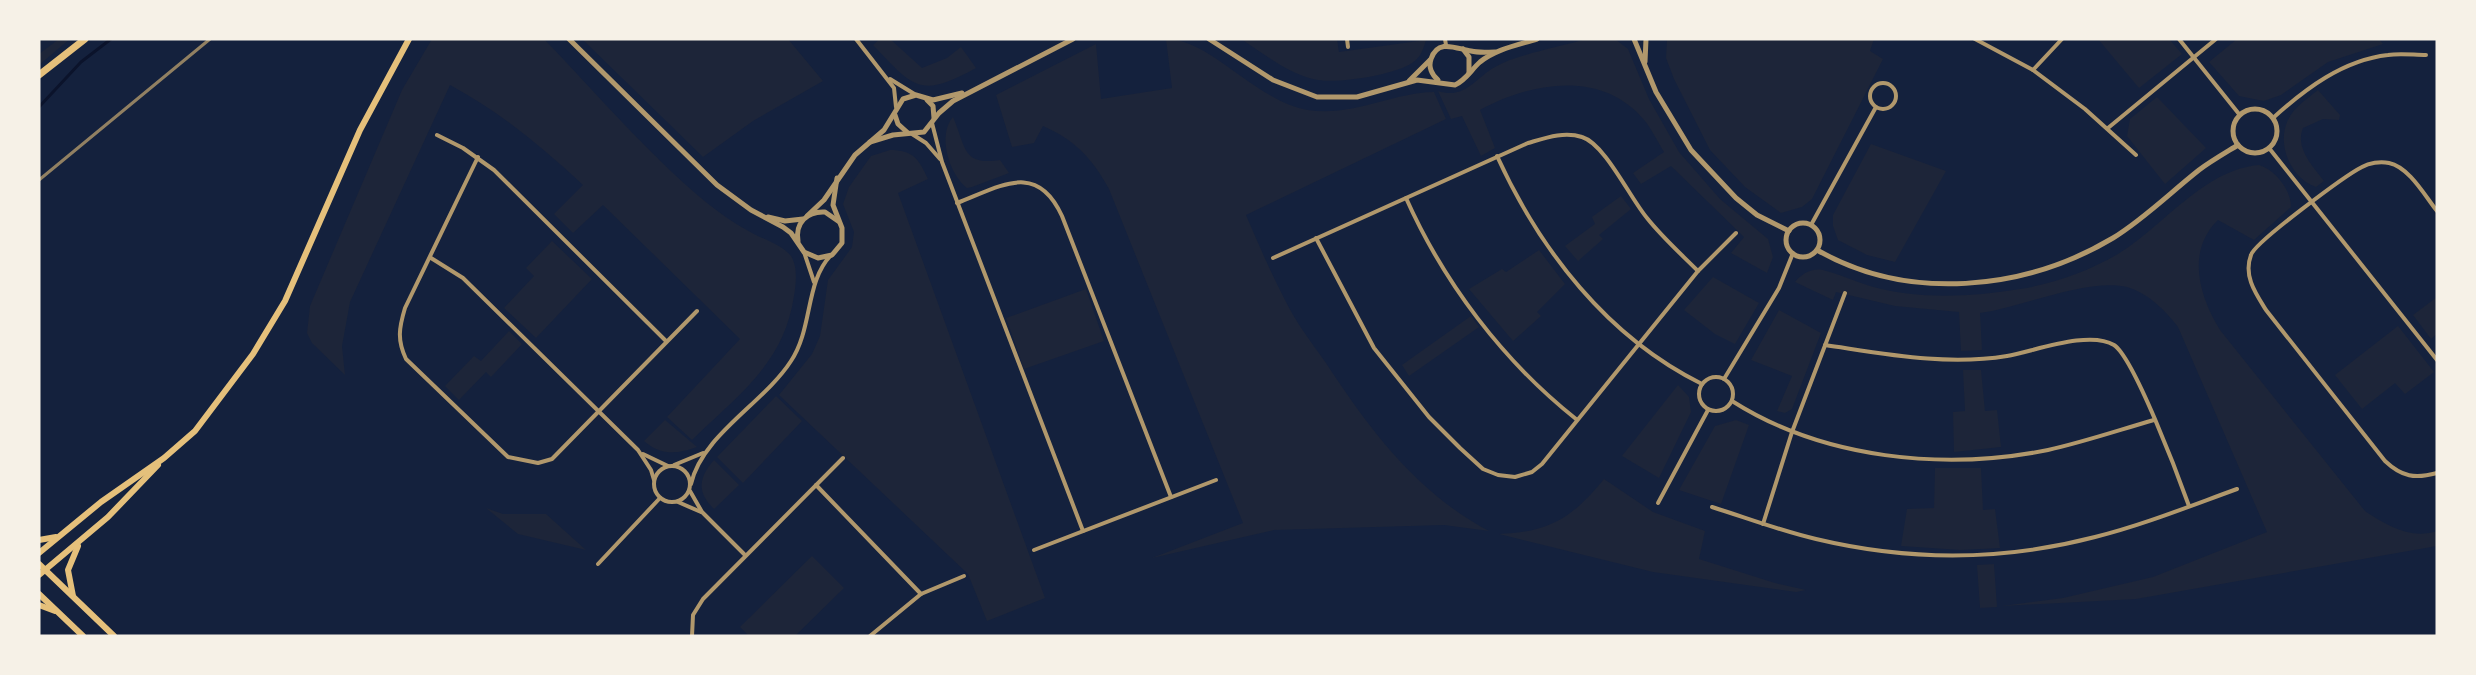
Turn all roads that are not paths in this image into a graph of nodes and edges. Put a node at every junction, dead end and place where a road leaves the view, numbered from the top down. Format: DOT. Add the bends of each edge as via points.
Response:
graph roads {
  1 [pos="85,39"];
  2 [pos="410,39"];
  3 [pos="569,39"];
  4 [pos="856,39"];
  5 [pos="1073,39"];
  6 [pos="1209,39"];
  7 [pos="1347,39"];
  8 [pos="1538,39"];
  9 [pos="1634,39"];
  10 [pos="1646,39"];
  11 [pos="1976,39"];
  12 [pos="2062,39"];
  13 [pos="2179,39"];
  14 [pos="2216,39"];
  15 [pos="1445,42"];
  16 [pos="1348,47"];
  17 [pos="1462,49"];
  18 [pos="1497,52"];
  19 [pos="2426,55"];
  20 [pos="1431,57"];
  21 [pos="2193,57"];
  22 [pos="1646,63"];
  23 [pos="2033,70"];
  24 [pos="39,75"];
  25 [pos="887,77"];
  26 [pos="1466,77"];
  27 [pos="1438,80"];
  28 [pos="1408,82"];
  29 [pos="975,88"];
  30 [pos="916,95"];
  31 [pos="926,99"];
  32 [pos="1876,107"];
  33 [pos="896,110"];
  34 [pos="2239,114"];
  35 [pos="2273,118"];
  36 [pos="933,122"];
  37 [pos="2108,128"];
  38 [pos="911,134"];
  39 [pos="437,135"];
  40 [pos="870,142"];
  41 [pos="2238,146"];
  42 [pos="2269,148"];
  43 [pos="2136,155"];
  44 [pos="1497,156"];
  45 [pos="478,157"];
  46 [pos="942,162"];
  47 [pos="837,178"];
  48 [pos="1406,198"];
  49 [pos="957,202"];
  50 [pos="2312,202"];
  51 [pos="2437,211"];
  52 [pos="758,214"];
  53 [pos="806,217"];
  54 [pos="839,222"];
  55 [pos="1811,225"];
  56 [pos="1789,231"];
  57 [pos="1736,233"];
  58 [pos="1317,238"];
  59 [pos="799,244"];
  60 [pos="1817,250"];
  61 [pos="804,252"];
  62 [pos="1793,253"];
  63 [pos="832,255"];
  64 [pos="431,258"];
  65 [pos="1273,258"];
  66 [pos="1698,271"];
  67 [pos="814,282"];
  68 [pos="1845,294"];
  69 [pos="697,311"];
  70 [pos="666,341"];
  71 [pos="1638,343"];
  72 [pos="1825,345"];
  73 [pos="2437,360"];
  74 [pos="1724,379"];
  75 [pos="1702,384"];
  76 [pos="1732,401"];
  77 [pos="1708,410"];
  78 [pos="598,412"];
  79 [pos="1576,419"];
  80 [pos="2154,420"];
  81 [pos="1792,432"];
  82 [pos="638,450"];
  83 [pos="706,451"];
  84 [pos="164,458"];
  85 [pos="843,458"];
  86 [pos="671,466"];
  87 [pos="2437,473"];
  88 [pos="654,480"];
  89 [pos="1216,480"];
  90 [pos="691,484"];
  91 [pos="816,485"];
  92 [pos="2237,489"];
  93 [pos="690,491"];
  94 [pos="1171,497"];
  95 [pos="660,498"];
  96 [pos="677,502"];
  97 [pos="1658,503"];
  98 [pos="2189,506"];
  99 [pos="1712,507"];
  100 [pos="702,512"];
  101 [pos="1764,524"];
  102 [pos="1083,531"];
  103 [pos="60,536"];
  104 [pos="39,540"];
  105 [pos="80,542"];
  106 [pos="1034,550"];
  107 [pos="39,553"];
  108 [pos="744,554"];
  109 [pos="39,564"];
  110 [pos="598,564"];
  111 [pos="45,570"];
  112 [pos="39,575"];
  113 [pos="964,576"];
  114 [pos="39,594"];
  115 [pos="921,594"];
  116 [pos="76,601"];
  117 [pos="39,605"];
  118 [pos="58,612"];
  119 [pos="83,636"];
  120 [pos="114,636"];
  121 [pos="692,636"];
  122 [pos="870,636"];
  1 -- 24 [label="highway"];
  2 -- 84 [label="main road" via="360,130 285,301 253,354 195,431"];
  3 -- 52 [label="street" via="695,165"];
  4 -- 25 [label="street"];
  5 -- 29 [label="street"];
  6 -- 28 [label="street" via="1273,80 1317,97 1357,97"];
  7 -- 16 [label="street"];
  8 -- 18 [label="street"];
  9 -- 22 [label="street"];
  10 -- 22 [label="street"];
  11 -- 23 [label="street"];
  12 -- 23 [label="street"];
  13 -- 21 [label="street"];
  14 -- 21 [label="street"];
  15 -- 17 [label="street"];
  15 -- 20 [label="street"];
  17 -- 18 [label="street"];
  17 -- 26 [label="street" via="1470,64"];
  18 -- 26 [label="street"];
  19 -- 35 [label="street" via="2387,55 2339,70 2314,83"];
  20 -- 27 [label="street" via="1432,73"];
  20 -- 28 [label="street"];
  21 -- 34 [label="street"];
  21 -- 37 [label="street"];
  22 -- 56 [label="street" via="1656,92 1691,150 1756,215"];
  23 -- 37 [label="street"];
  25 -- 30 [label="street"];
  25 -- 33 [label="street" via="894,88"];
  26 -- 27 [label="street" via="1455,85"];
  27 -- 28 [label="street"];
  29 -- 31 [label="street" via="941,99"];
  29 -- 36 [label="street" via="946,106"];
  30 -- 31 [label="street"];
  30 -- 33 [label="street" via="903,99"];
  31 -- 36 [label="street" via="933,106"];
  32 -- 32 [label="street" via="1887,109 1894,104 1895,92 1889,85 1873,88 1870,97"];
  32 -- 55 [label="street"];
  33 -- 38 [label="street" via="898,124"];
  33 -- 40 [label="street" via="884,130"];
  34 -- 35 [label="street" via="2256,108"];
  34 -- 41 [label="street" via="2232,129"];
  35 -- 42 [label="street" via="2277,132"];
  36 -- 38 [label="street" via="924,132"];
  36 -- 46 [label="street"];
  37 -- 43 [label="street"];
  38 -- 40 [label="street"];
  38 -- 46 [label="street"];
  39 -- 45 [label="street"];
  40 -- 47 [label="street"];
  41 -- 42 [label="street" via="2253,153"];
  41 -- 60 [label="street" via="2202,168 2114,237 2073,259 2033,272 1955,284 1916,282 1864,271"];
  42 -- 50 [label="street"];
  44 -- 48 [label="street"];
  44 -- 66 [label="street" via="1553,135 1583,137 1600,150 1648,220"];
  44 -- 71 [label="street" via="1536,232 1569,276"];
  45 -- 64 [label="street"];
  45 -- 70 [label="street"];
  46 -- 49 [label="street"];
  47 -- 53 [label="street" via="824,200"];
  47 -- 54 [label="street" via="833,205"];
  48 -- 58 [label="street"];
  48 -- 79 [label="street" via="1421,232 1479,320 1536,385"];
  49 -- 94 [label="street" via="1022,181 1036,184 1051,196"];
  49 -- 102 [label="street"];
  50 -- 51 [label="street" via="2358,169 2370,163 2390,163 2406,173"];
  50 -- 73 [label="street"];
  50 -- 87 [label="street" via="2251,254 2251,285 2266,310 2385,461 2412,478"];
  52 -- 53 [label="street" via="785,220"];
  52 -- 59 [label="street" via="783,227"];
  53 -- 54 [label="street" via="825,212"];
  53 -- 59 [label="street" via="797,234"];
  54 -- 63 [label="street" via="842,243"];
  55 -- 56 [label="street" via="1800,223"];
  55 -- 60 [label="street" via="1820,237"];
  56 -- 62 [label="street" via="1786,241"];
  57 -- 66 [label="street"];
  58 -- 65 [label="street"];
  58 -- 79 [label="street" via="1374,348 1429,417 1483,469 1498,476 1532,472"];
  59 -- 61 [label="street"];
  60 -- 62 [label="street" via="1807,256"];
  61 -- 63 [label="street" via="818,258"];
  61 -- 67 [label="street"];
  62 -- 74 [label="street" via="1761,320"];
  63 -- 67 [label="street"];
  64 -- 78 [label="street" via="463,278"];
  64 -- 78 [label="street" via="405,308 399,344 406,359 496,447 523,462 552,459"];
  66 -- 71 [label="street"];
  67 -- 83 [label="street" via="803,338 791,361"];
  68 -- 72 [label="street"];
  69 -- 70 [label="street"];
  70 -- 78 [label="street"];
  71 -- 75 [label="street" via="1679,373"];
  71 -- 79 [label="street"];
  72 -- 80 [label="street" via="1962,361 2094,339 2114,346 2131,368"];
  72 -- 81 [label="street"];
  74 -- 75 [label="street" via="1714,377"];
  74 -- 76 [label="street" via="1731,386"];
  75 -- 77 [label="street" via="1699,398"];
  76 -- 77 [label="street" via="1725,410"];
  76 -- 81 [label="street" via="1762,420"];
  77 -- 97 [label="street"];
  78 -- 82 [label="street"];
  80 -- 81 [label="street" via="2048,450 1992,457 1898,457 1821,442"];
  80 -- 98 [label="street"];
  81 -- 101 [label="street"];
  82 -- 86 [label="street"];
  82 -- 88 [label="street"];
  83 -- 86 [label="street"];
  83 -- 90 [label="street"];
  84 -- 103 [label="main road"];
  84 -- 105 [label="main road" via="130,497"];
  85 -- 91 [label="street"];
  86 -- 88 [label="street" via="659,471"];
  86 -- 90 [label="street" via="683,469"];
  88 -- 95 [label="street"];
  89 -- 94 [label="street"];
  90 -- 93 [label="street"];
  91 -- 108 [label="street"];
  91 -- 115 [label="street"];
  92 -- 98 [label="street"];
  93 -- 96 [label="street"];
  93 -- 100 [label="street"];
  94 -- 102 [label="street"];
  95 -- 96 [label="street"];
  95 -- 110 [label="street"];
  96 -- 100 [label="street"];
  98 -- 101 [label="street" via="2095,538 2019,552 1951,557 1868,549"];
  99 -- 101 [label="street"];
  100 -- 108 [label="street"];
  102 -- 106 [label="street"];
  103 -- 104 [label="main road"];
  103 -- 107 [label="main road"];
  105 -- 111 [label="main road"];
  105 -- 116 [label="main road" via="67,575"];
  108 -- 121 [label="street" via="695,609"];
  109 -- 111 [label="main road"];
  111 -- 112 [label="main road"];
  111 -- 116 [label="main road"];
  113 -- 115 [label="street"];
  114 -- 118 [label="main road"];
  115 -- 122 [label="street"];
  116 -- 120 [label="main road"];
  117 -- 118 [label="main road"];
  118 -- 119 [label="main road"];
}
